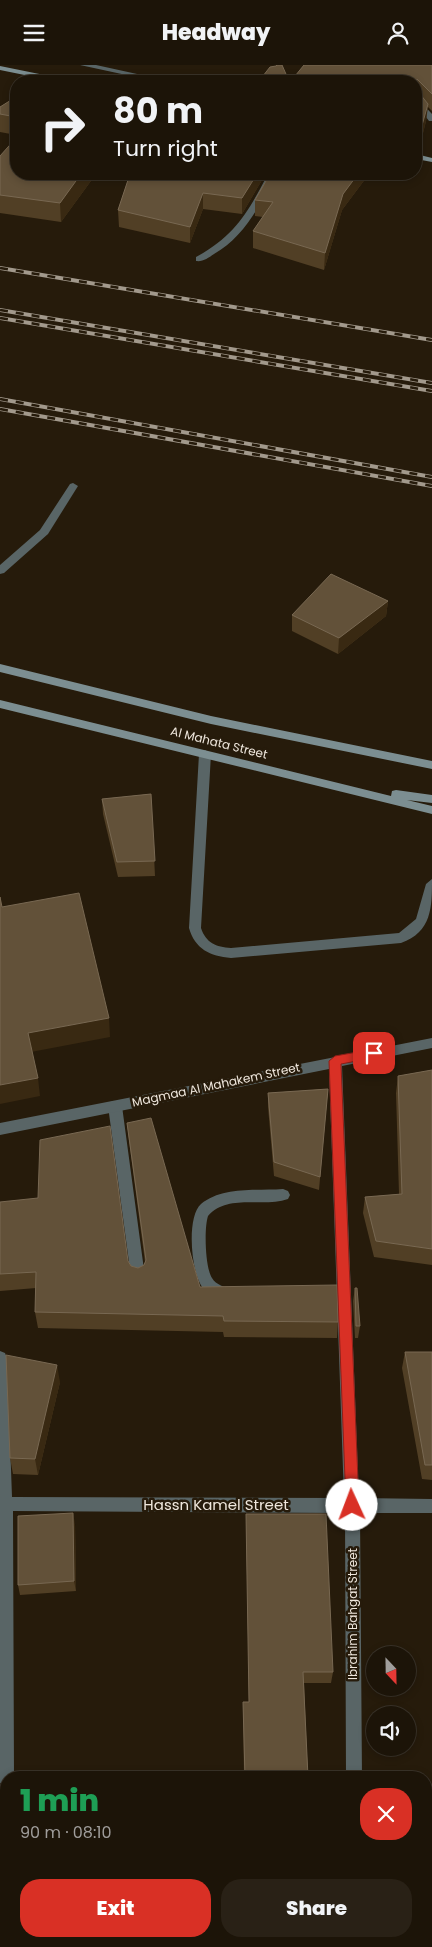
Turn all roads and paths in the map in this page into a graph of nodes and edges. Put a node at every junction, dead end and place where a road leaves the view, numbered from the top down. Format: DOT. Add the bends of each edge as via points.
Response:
graph roads {
  1 [pos="84,65"];
  2 [pos="0,68"];
  3 [pos="34,75"];
  4 [pos="135,75"];
  5 [pos="422,106"];
  6 [pos="432,119"];
  7 [pos="268,180"];
  8 [pos="200,259"];
  9 [pos="73,486"];
  10 [pos="0,571"];
  11 [pos="0,668"];
  12 [pos="0,703"];
  13 [pos="205,754"];
  14 [pos="432,765"];
  15 [pos="322,783"];
  16 [pos="432,799"];
  17 [pos="432,810"];
  18 [pos="432,884"];
  19 [pos="432,1043"];
  20 [pos="335,1061"];
  21 [pos="115,1106"];
  22 [pos="0,1129"];
  23 [pos="283,1195"];
  24 [pos="138,1277"];
  25 [pos="245,1293"];
  26 [pos="0,1358"];
  27 [pos="2,1504"];
  28 [pos="352,1505"];
  29 [pos="432,1506"];
  30 [pos="3,1609"];
  31 [pos="6,1771"];
  32 [pos="354,1771"];
  1 -- 4 [label="street"];
  2 -- 3 [label="main road"];
  5 -- 6 [label="street"];
  7 -- 8 [label="street" via="242,229 223,246"];
  9 -- 10 [label="street" via="44,532"];
  11 -- 14 [label="main road, Al Mahata Street" via="211,720"];
  12 -- 13 [label="main road, Al Mahata Street"];
  13 -- 15 [label="main road, Al Mahata Street"];
  13 -- 18 [label="street" via="194,928 197,939 205,947 231,953 401,938 423,921"];
  15 -- 16 [label="main road"];
  15 -- 17 [label="main road, Al Mahata Street"];
  19 -- 20 [label="street, Magmaa Al Mahakem Street"];
  20 -- 21 [label="street, Magmaa Al Mahakem Street"];
  20 -- 28 [label="street, Ibrahim Bahgat Street" via="339,1290"];
  21 -- 22 [label="street, Magmaa Al Mahakem Street"];
  21 -- 24 [label="street"];
  23 -- 25 [label="street" via="215,1202 205,1209 200,1219 205,1279 214,1289 225,1294"];
  26 -- 27 [label="street"];
  27 -- 28 [label="street, Hassn Kamel Street"];
  27 -- 30 [label="street"];
  28 -- 29 [label="street, Hassn Kamel Street"];
  28 -- 32 [label="street, Ibrahim Bahgat Street"];
  30 -- 31 [label="street"];
}
